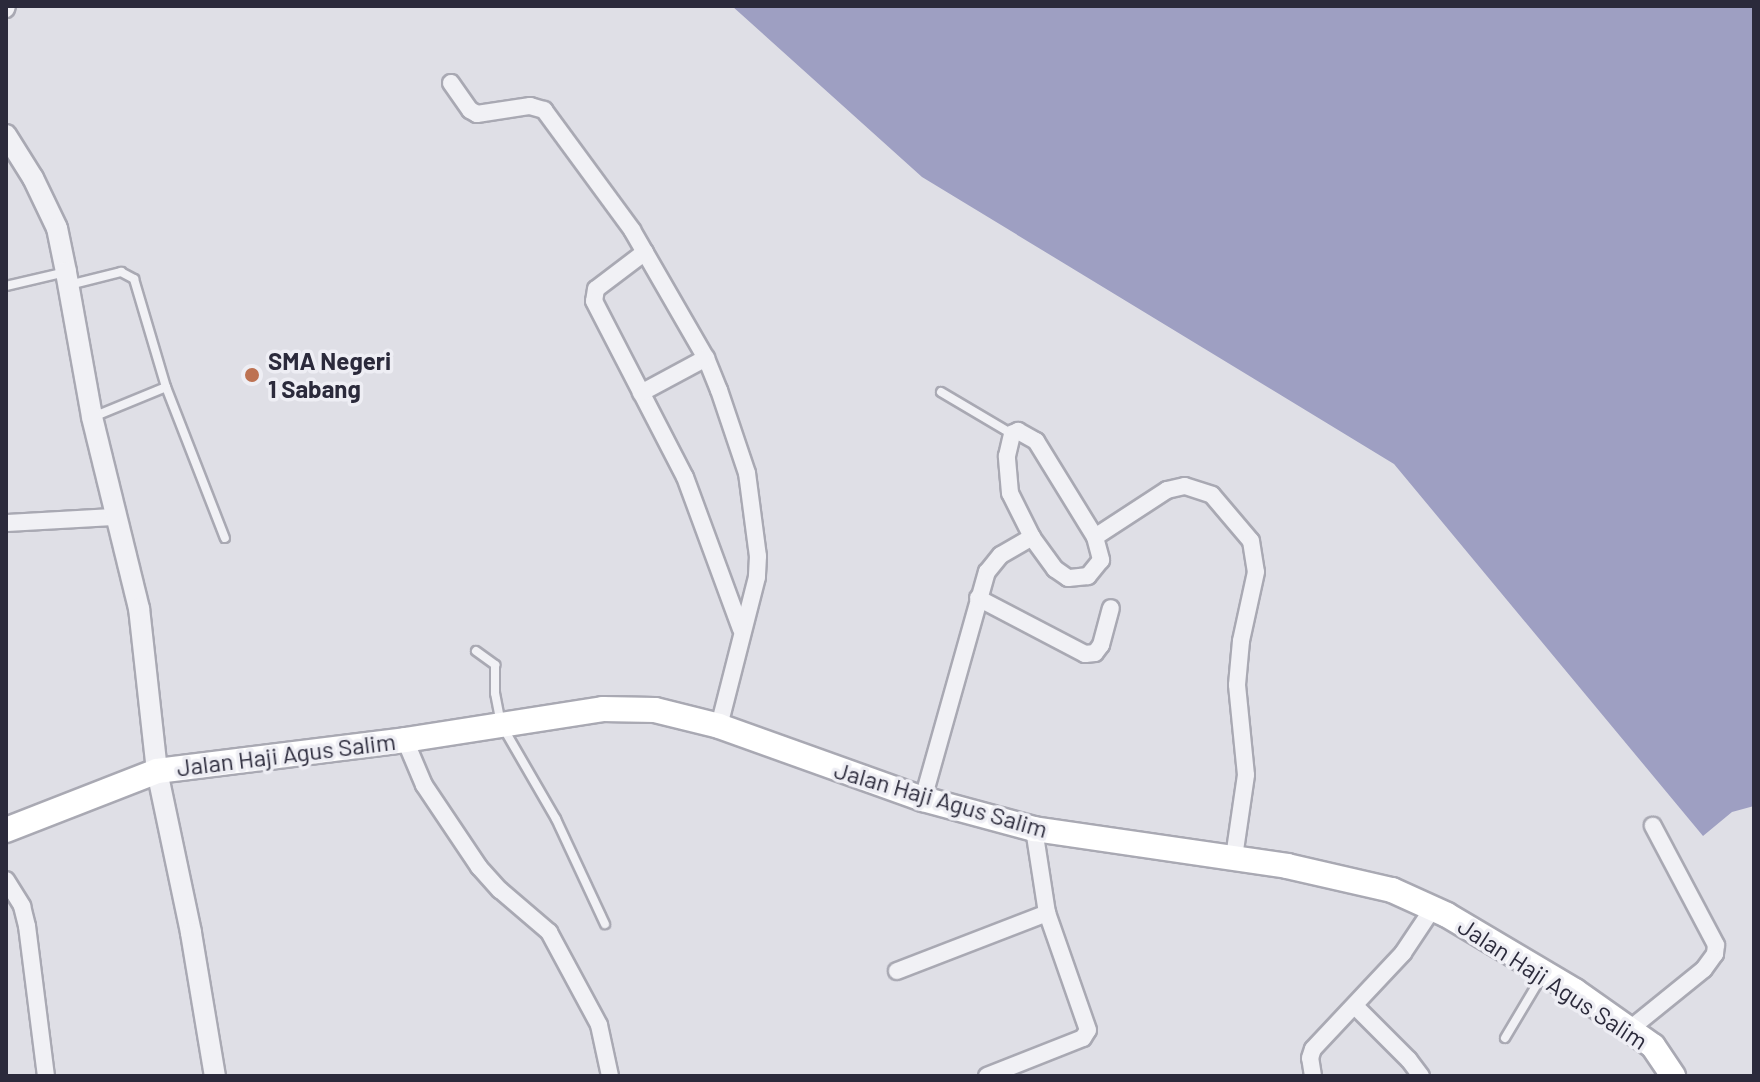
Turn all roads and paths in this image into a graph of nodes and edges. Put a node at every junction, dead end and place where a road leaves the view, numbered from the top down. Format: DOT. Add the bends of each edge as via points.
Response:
graph roads {
  1 [pos="451,83"];
  2 [pos="6,135"];
  3 [pos="645,252"];
  4 [pos="67,278"];
  5 [pos="6,286"];
  6 [pos="706,358"];
  7 [pos="166,387"];
  8 [pos="941,392"];
  9 [pos="641,393"];
  10 [pos="92,417"];
  11 [pos="1012,434"];
  12 [pos="114,517"];
  13 [pos="6,523"];
  14 [pos="1032,537"];
  15 [pos="1095,537"];
  16 [pos="225,538"];
  17 [pos="978,598"];
  18 [pos="1111,608"];
  19 [pos="741,629"];
  20 [pos="476,651"];
  21 [pos="501,724"];
  22 [pos="719,726"];
  23 [pos="405,740"];
  24 [pos="157,771"];
  25 [pos="923,799"];
  26 [pos="1653,826"];
  27 [pos="1034,829"];
  28 [pos="6,830"];
  29 [pos="1234,857"];
  30 [pos="6,880"];
  31 [pos="1433,908"];
  32 [pos="1047,913"];
  33 [pos="605,924"];
  34 [pos="897,971"];
  35 [pos="1544,972"];
  36 [pos="1355,1006"];
  37 [pos="1630,1029"];
  38 [pos="1505,1038"];
  39 [pos="46,1076"];
  40 [pos="215,1076"];
  41 [pos="610,1076"];
  42 [pos="987,1076"];
  43 [pos="1313,1076"];
  44 [pos="1421,1076"];
  45 [pos="1673,1076"];
  1 -- 3 [label="street" via="477,114 530,106 544,110"];
  2 -- 4 [label="street" via="57,228"];
  3 -- 6 [label="street"];
  3 -- 9 [label="street" via="594,295"];
  4 -- 5 [label="lane"];
  4 -- 7 [label="lane" via="121,272 134,279"];
  4 -- 10 [label="street"];
  6 -- 9 [label="street"];
  6 -- 19 [label="street" via="739,446 753,504 757,577"];
  7 -- 10 [label="lane"];
  7 -- 16 [label="lane"];
  8 -- 11 [label="lane"];
  9 -- 19 [label="street" via="690,490"];
  10 -- 12 [label="street"];
  11 -- 14 [label="street" via="1007,482"];
  11 -- 15 [label="street" via="1025,432 1036,441"];
  12 -- 13 [label="street"];
  12 -- 24 [label="street" via="139,608"];
  14 -- 15 [label="street" via="1060,574 1073,579 1098,568 1101,553"];
  14 -- 17 [label="street" via="993,563"];
  15 -- 29 [label="street" via="1157,495 1185,486 1212,495 1251,541 1256,572 1237,685 1246,775"];
  17 -- 18 [label="street" via="1085,654 1095,653 1101,645"];
  17 -- 25 [label="street"];
  19 -- 22 [label="street"];
  20 -- 21 [label="lane" via="495,665"];
  21 -- 22 [label="main road, Jalan Haji Agus Salim" via="633,708"];
  21 -- 23 [label="main road, Jalan Haji Agus Salim"];
  21 -- 33 [label="lane" via="556,819"];
  22 -- 25 [label="main road, Jalan Haji Agus Salim"];
  23 -- 24 [label="main road, Jalan Haji Agus Salim"];
  23 -- 41 [label="street" via="424,785 479,867 549,932 599,1025"];
  24 -- 28 [label="main road, Jalan Haji Agus Salim"];
  24 -- 40 [label="street"];
  25 -- 27 [label="main road, Jalan Haji Agus Salim"];
  26 -- 37 [label="street" via="1716,945 1715,954"];
  27 -- 29 [label="main road, Jalan Haji Agus Salim"];
  27 -- 32 [label="street"];
  29 -- 31 [label="main road, Jalan Haji Agus Salim" via="1362,881"];
  30 -- 39 [label="street" via="27,926"];
  31 -- 35 [label="main road, Jalan Haji Agus Salim"];
  31 -- 36 [label="street" via="1403,953"];
  32 -- 34 [label="street"];
  32 -- 42 [label="street" via="1088,1030 1079,1040"];
  35 -- 37 [label="main road, Jalan Haji Agus Salim"];
  35 -- 38 [label="lane"];
  36 -- 43 [label="street" via="1313,1049"];
  36 -- 44 [label="street"];
  37 -- 45 [label="main road, Jalan Haji Agus Salim" via="1661,1054"];
}
